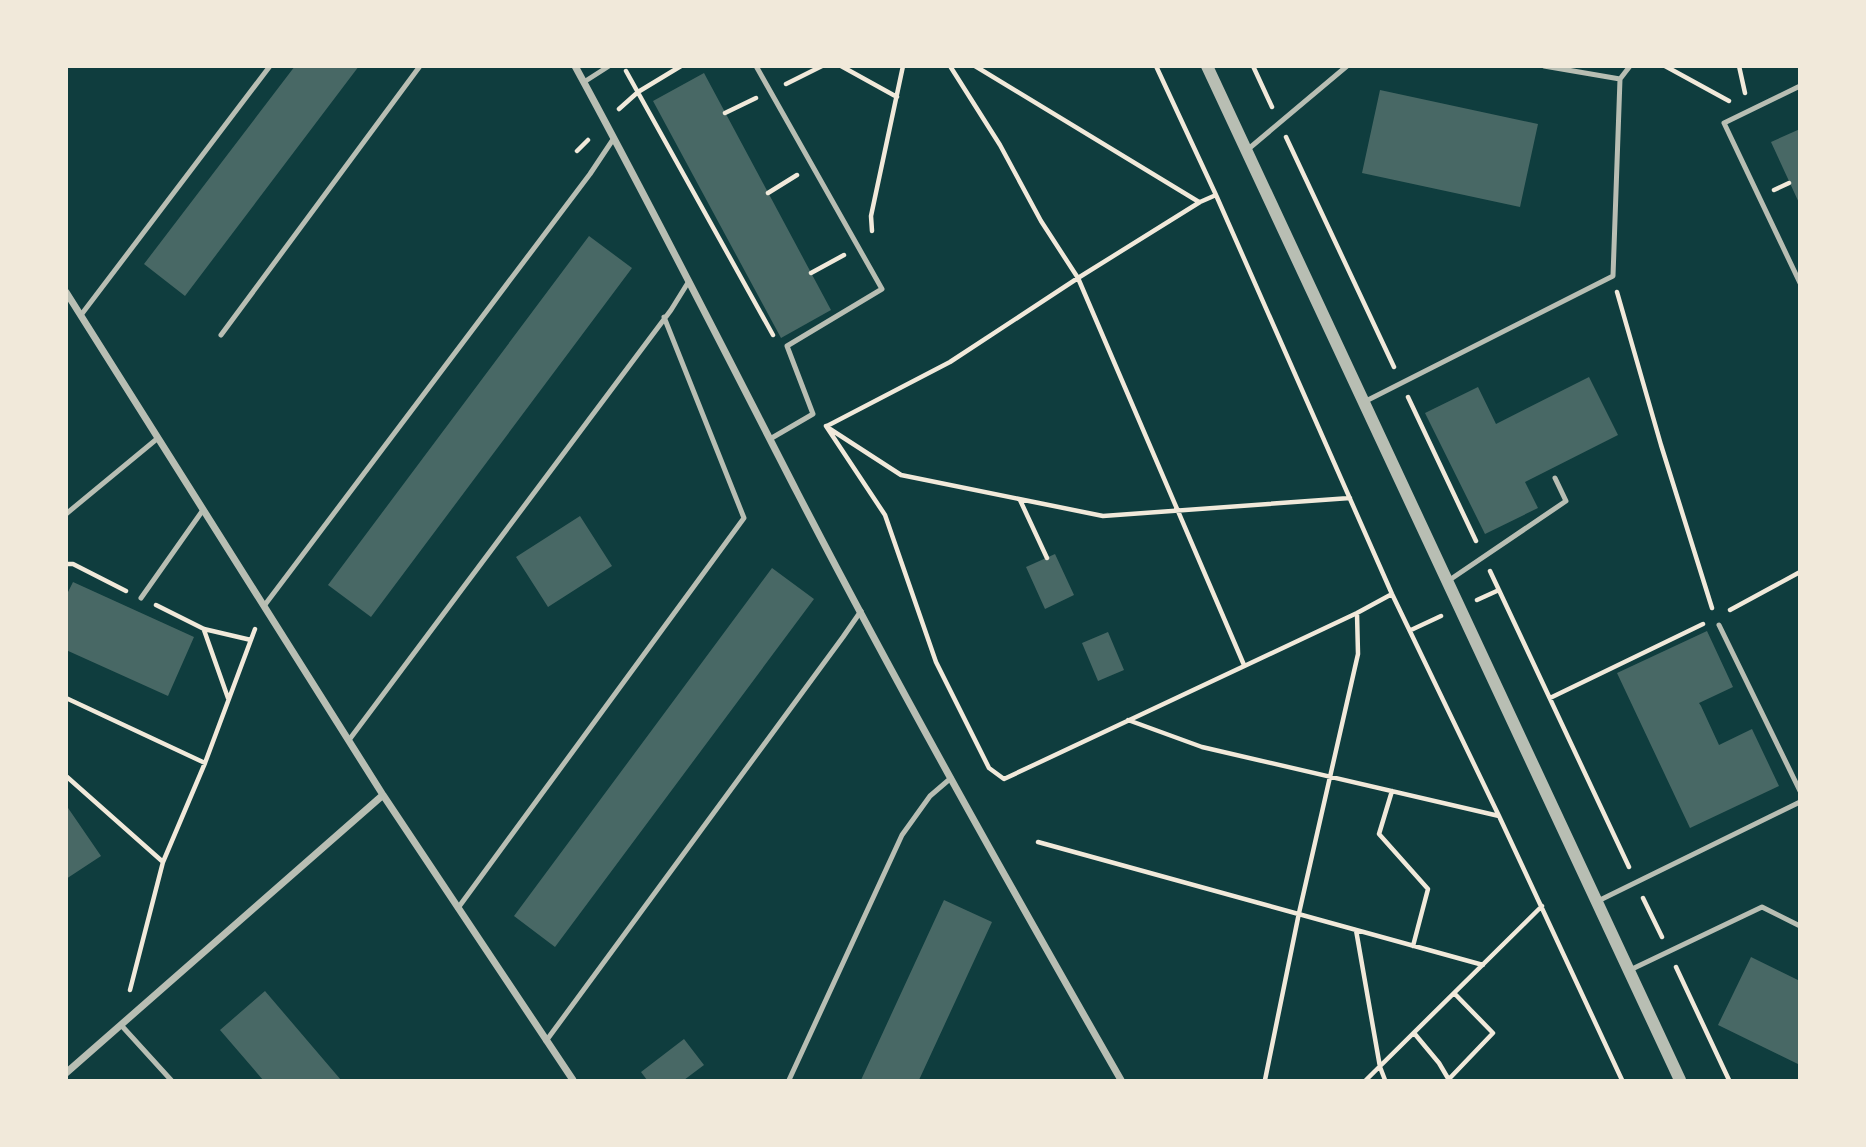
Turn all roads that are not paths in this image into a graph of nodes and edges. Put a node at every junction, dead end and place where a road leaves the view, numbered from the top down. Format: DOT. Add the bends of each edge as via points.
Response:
graph roads {
  1 [pos="270,66"];
  2 [pos="420,66"];
  3 [pos="575,66"];
  4 [pos="609,66"];
  5 [pos="756,66"];
  6 [pos="1207,66"];
  7 [pos="1347,66"];
  8 [pos="1544,66"];
  9 [pos="1630,66"];
  10 [pos="1620,79"];
  11 [pos="584,82"];
  12 [pos="1800,86"];
  13 [pos="615,138"];
  14 [pos="1246,151"];
  15 [pos="689,281"];
  16 [pos="1800,283"];
  17 [pos="66,292"];
  18 [pos="81,315"];
  19 [pos="664,317"];
  20 [pos="221,335"];
  21 [pos="1364,402"];
  22 [pos="158,438"];
  23 [pos="771,439"];
  24 [pos="1555,478"];
  25 [pos="203,510"];
  26 [pos="66,514"];
  27 [pos="1448,581"];
  28 [pos="141,598"];
  29 [pos="264,606"];
  30 [pos="861,611"];
  31 [pos="1719,625"];
  32 [pos="349,740"];
  33 [pos="951,778"];
  34 [pos="1800,791"];
  35 [pos="383,795"];
  36 [pos="1800,802"];
  37 [pos="1598,901"];
  38 [pos="458,908"];
  39 [pos="1800,926"];
  40 [pos="1630,970"];
  41 [pos="121,1025"];
  42 [pos="546,1041"];
  43 [pos="66,1073"];
  44 [pos="171,1080"];
  45 [pos="573,1080"];
  46 [pos="789,1080"];
  47 [pos="1121,1080"];
  48 [pos="1680,1080"];
  1 -- 18 [label="lane"];
  2 -- 20 [label="lane"];
  3 -- 11 [label="street"];
  4 -- 11 [label="lane"];
  5 -- 23 [label="lane" via="882,289 788,346 813,414"];
  6 -- 14 [label="street"];
  7 -- 14 [label="lane"];
  8 -- 10 [label="lane"];
  9 -- 10 [label="lane"];
  10 -- 21 [label="lane" via="1613,276"];
  11 -- 13 [label="street"];
  12 -- 16 [label="lane" via="1724,123"];
  13 -- 15 [label="street"];
  13 -- 29 [label="lane"];
  14 -- 21 [label="street"];
  15 -- 19 [label="lane"];
  15 -- 23 [label="street"];
  17 -- 18 [label="street"];
  18 -- 22 [label="street"];
  19 -- 32 [label="lane"];
  19 -- 38 [label="lane" via="744,518"];
  21 -- 27 [label="street"];
  22 -- 25 [label="street"];
  22 -- 26 [label="lane"];
  23 -- 30 [label="street"];
  24 -- 27 [label="lane" via="1566,501"];
  25 -- 28 [label="lane"];
  25 -- 29 [label="street"];
  27 -- 37 [label="street"];
  29 -- 32 [label="street"];
  30 -- 33 [label="street"];
  30 -- 42 [label="lane"];
  31 -- 34 [label="lane"];
  32 -- 35 [label="street"];
  33 -- 46 [label="lane" via="930,796 902,835"];
  33 -- 47 [label="street"];
  35 -- 38 [label="street"];
  35 -- 41 [label="street"];
  36 -- 37 [label="lane"];
  37 -- 40 [label="street"];
  38 -- 42 [label="street"];
  39 -- 40 [label="lane" via="1762,907"];
  40 -- 48 [label="street"];
  41 -- 43 [label="street"];
  41 -- 44 [label="lane"];
  42 -- 45 [label="street"];
}
